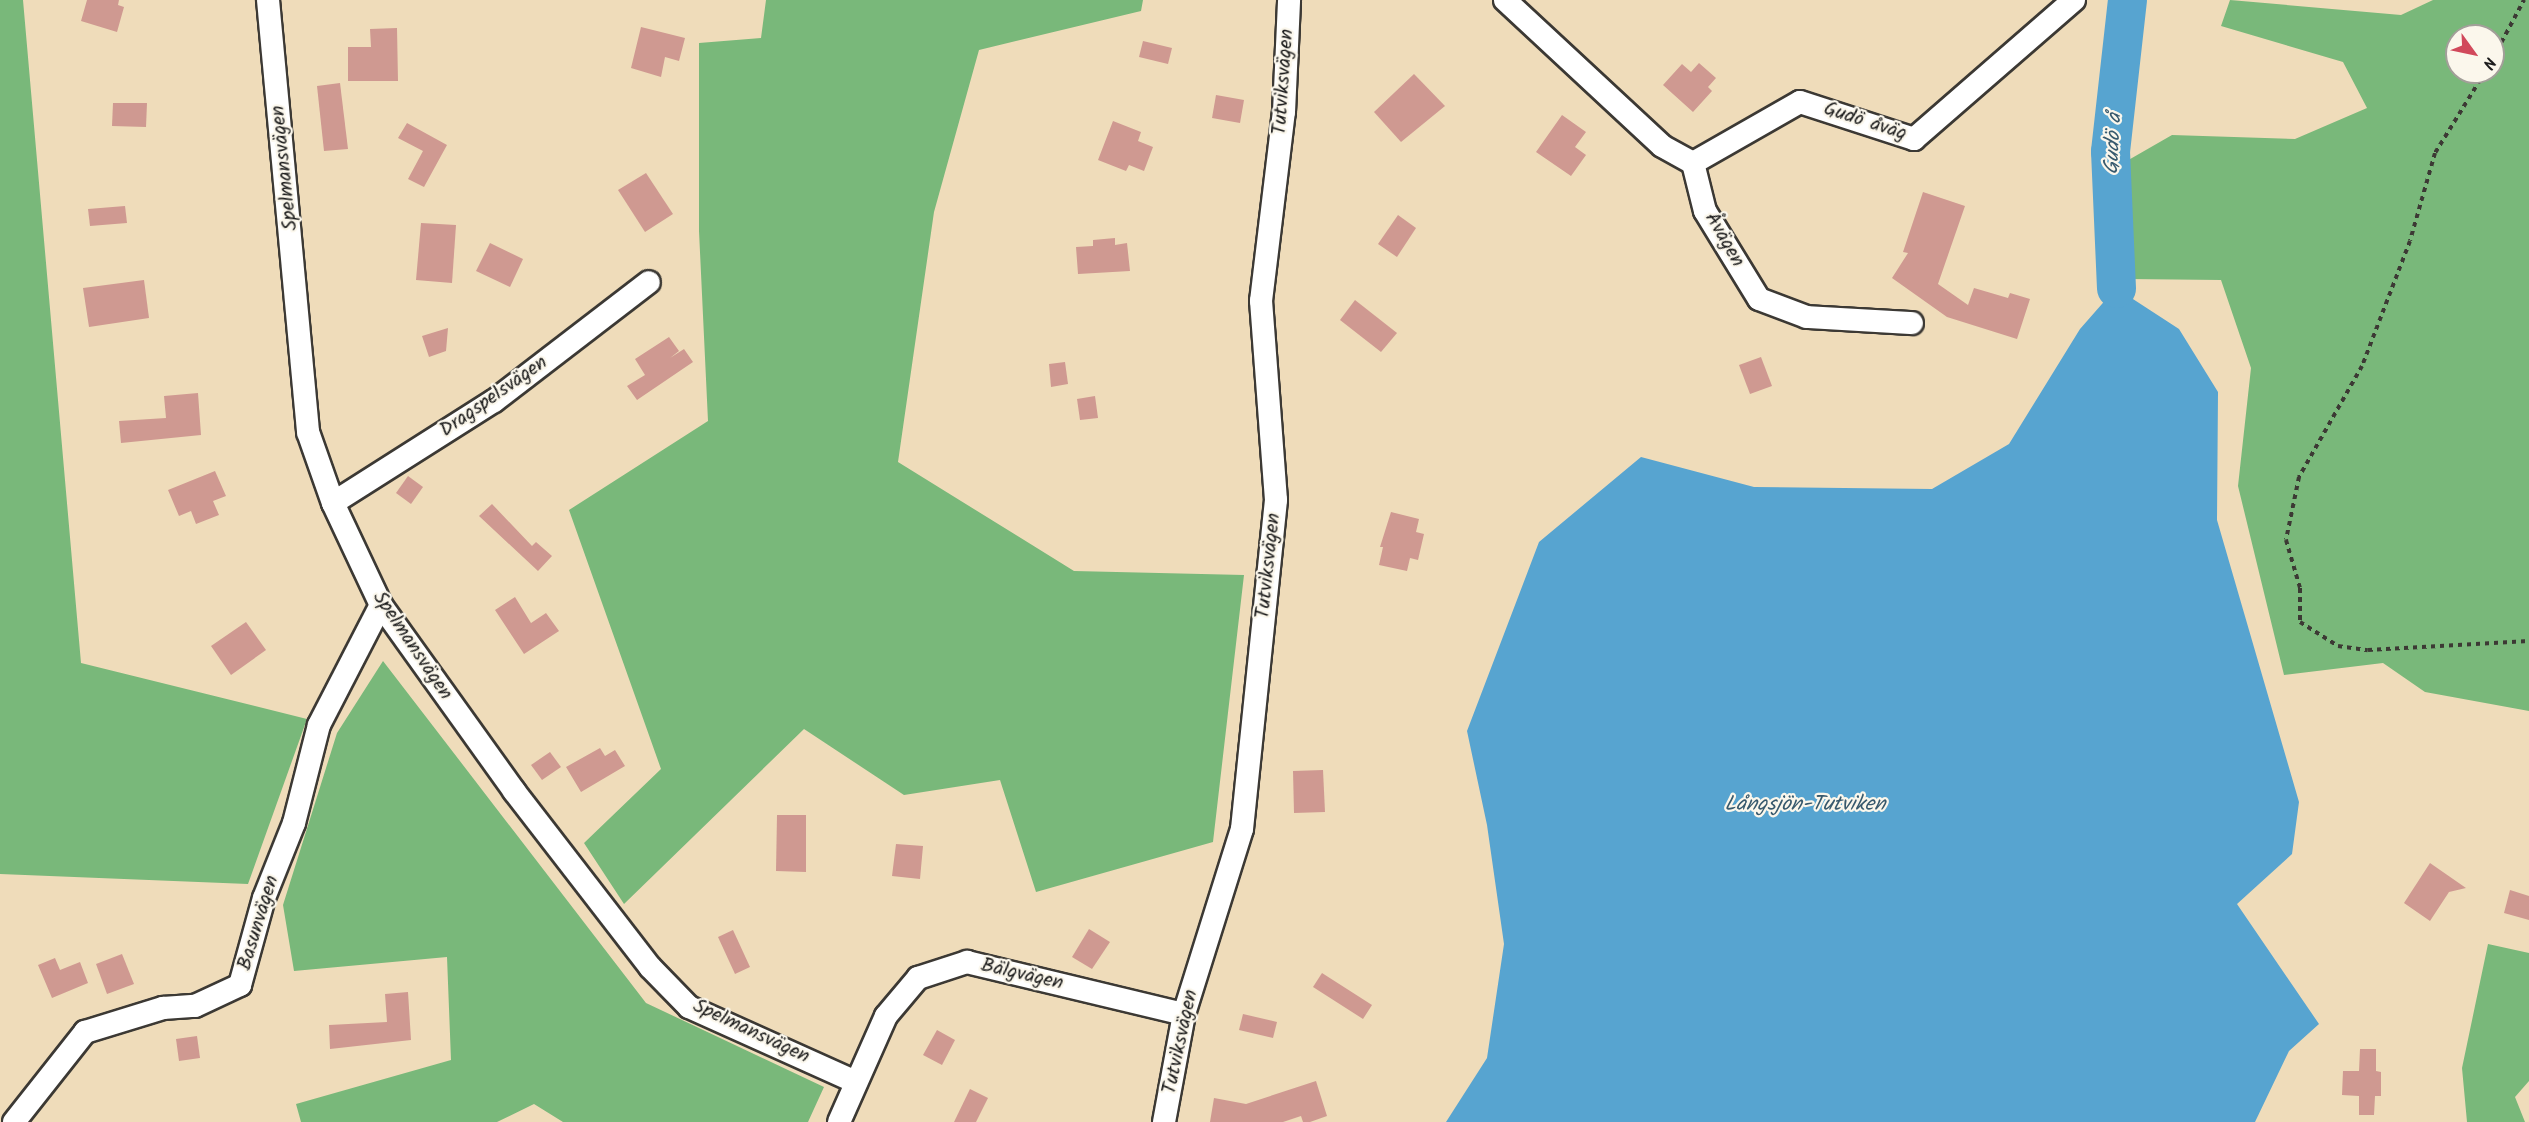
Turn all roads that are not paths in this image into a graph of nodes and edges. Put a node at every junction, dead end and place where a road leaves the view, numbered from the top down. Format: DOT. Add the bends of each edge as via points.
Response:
graph roads {
  1 [pos="268,0"];
  2 [pos="1289,0"];
  3 [pos="1505,0"];
  4 [pos="2074,0"];
  5 [pos="1693,164"];
  6 [pos="650,282"];
  7 [pos="1912,322"];
  8 [pos="333,503"];
  9 [pos="381,605"];
  10 [pos="1184,1014"];
  11 [pos="855,1081"];
  12 [pos="14,1122"];
  13 [pos="839,1122"];
  14 [pos="1164,1122"];
  1 -- 8 [label="street, Spelmansvägen" via="308,432"];
  2 -- 10 [label="street, Tutviksvägen" via="1284,112 1261,301 1276,500 1242,829"];
  3 -- 5 [label="street" via="1662,146"];
  4 -- 5 [label="street, Gudö åväg" via="1914,139 1800,102"];
  5 -- 7 [label="street, Åvägen" via="1705,211 1759,299 1807,317"];
  6 -- 8 [label="street, Dragspelsvägen" via="494,401"];
  8 -- 9 [label="street, Spelmansvägen"];
  9 -- 11 [label="street, Spelmansvägen" via="521,800 650,967 689,1007"];
  9 -- 12 [label="street, Basunvägen" via="319,725 294,823 264,898 240,985 195,1006 163,1008 84,1032"];
  10 -- 11 [label="street, Bälgvägen" via="967,962 918,978 886,1016"];
  10 -- 14 [label="street, Tutviksvägen"];
  11 -- 13 [label="street, Bälgvägen"];
}
